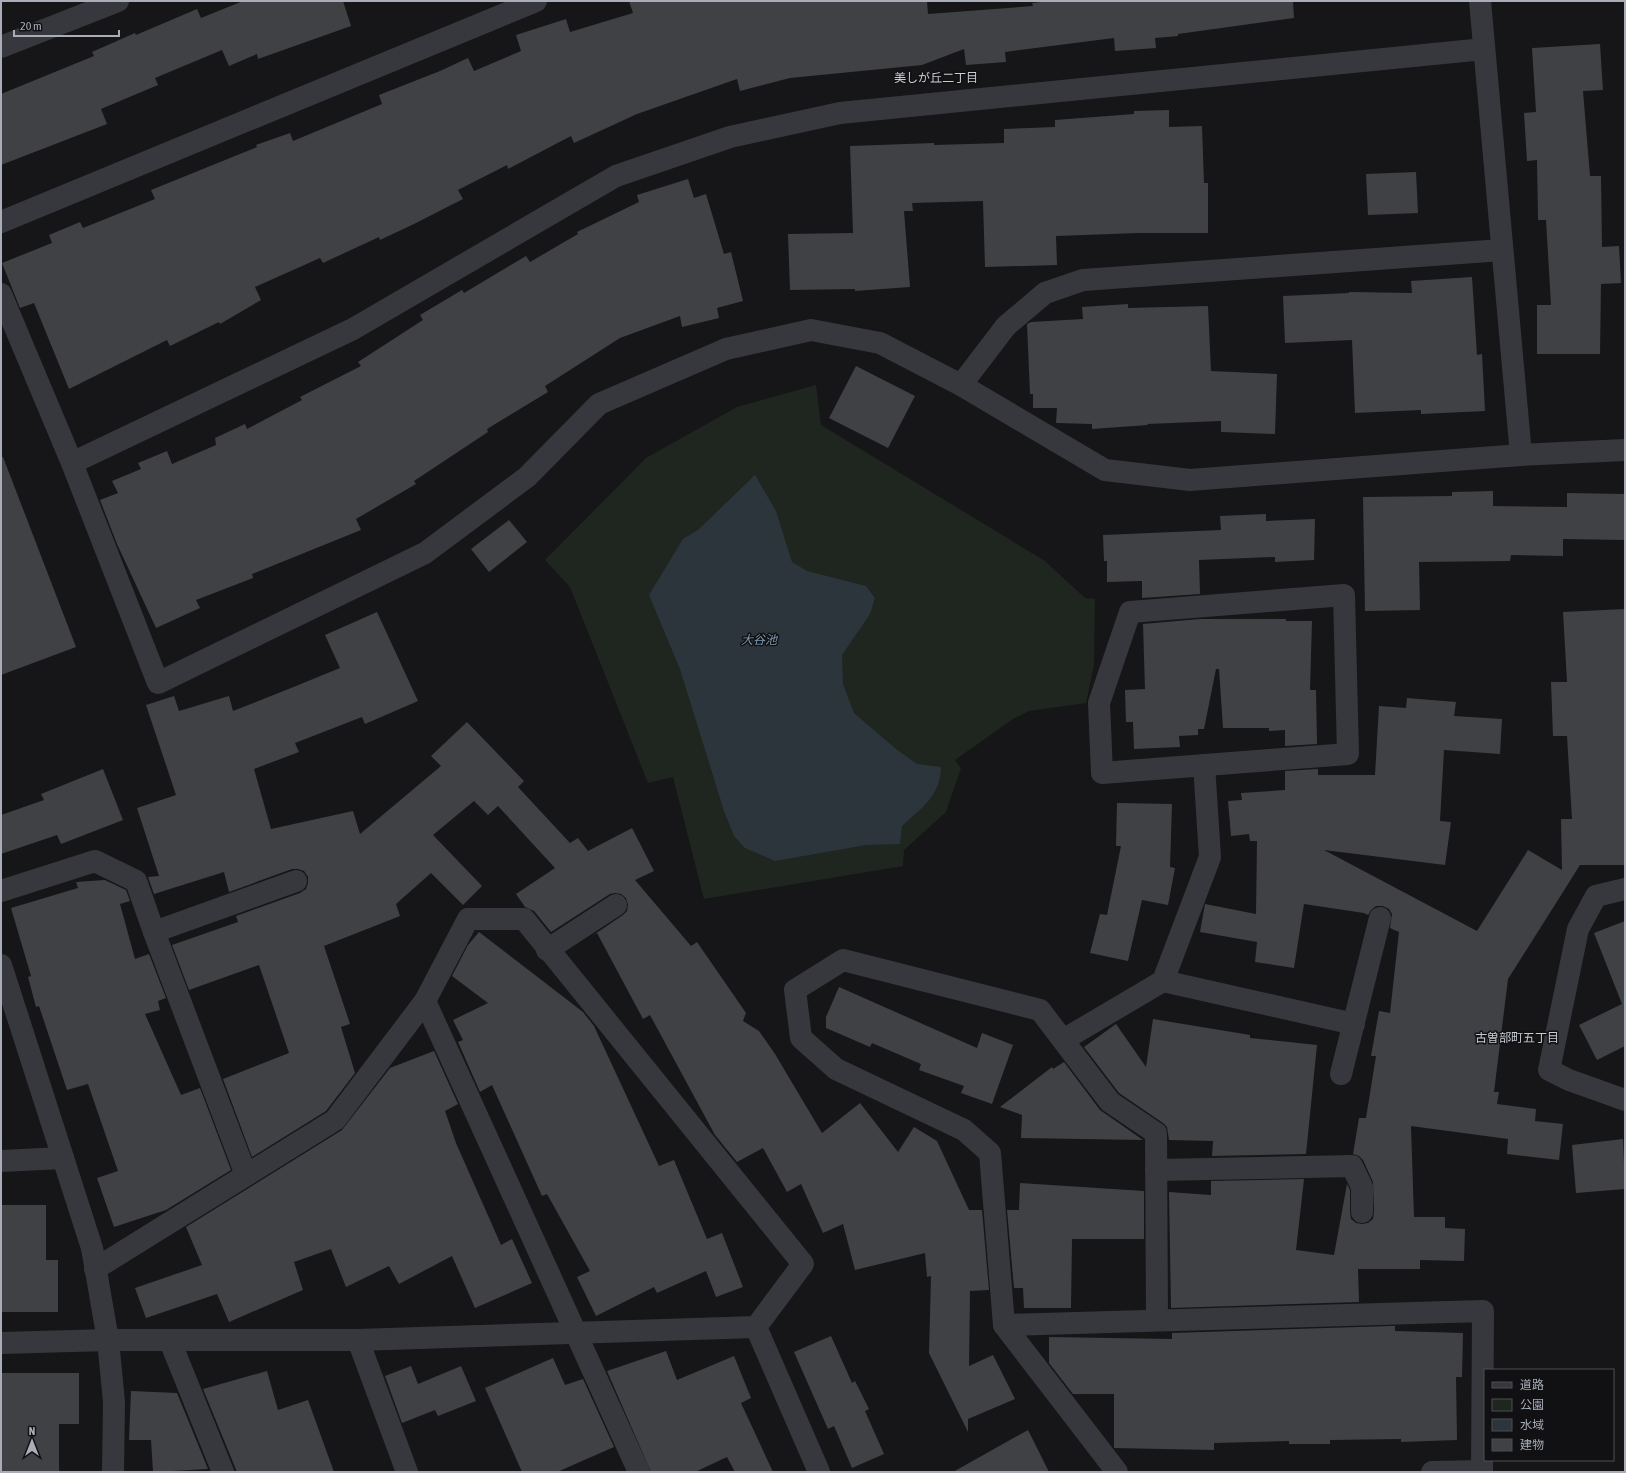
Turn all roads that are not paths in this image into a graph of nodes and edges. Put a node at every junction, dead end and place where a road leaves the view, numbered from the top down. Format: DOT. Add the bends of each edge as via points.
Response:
graph roads {
  1 [pos="118,1"];
  2 [pos="536,1"];
  3 [pos="1480,1"];
  4 [pos="1,47"];
  5 [pos="1484,49"];
  6 [pos="1,222"];
  7 [pos="1502,250"];
  8 [pos="1,294"];
  9 [pos="961,385"];
  10 [pos="1625,450"];
  11 [pos="1521,455"];
  12 [pos="72,463"];
  13 [pos="1204,765"];
  14 [pos="296,881"];
  15 [pos="1625,889"];
  16 [pos="1,891"];
  17 [pos="616,905"];
  18 [pos="1380,918"];
  19 [pos="154,932"];
  20 [pos="548,950"];
  21 [pos="3,977"];
  22 [pos="1163,980"];
  23 [pos="425,1001"];
  24 [pos="1354,1024"];
  25 [pos="1063,1040"];
  26 [pos="1341,1074"];
  27 [pos="1625,1100"];
  28 [pos="63,1158"];
  29 [pos="1,1161"];
  30 [pos="1156,1170"];
  31 [pos="246,1176"];
  32 [pos="1362,1212"];
  33 [pos="95,1269"];
  34 [pos="1157,1320"];
  35 [pos="1004,1325"];
  36 [pos="756,1327"];
  37 [pos="576,1332"];
  38 [pos="108,1340"];
  39 [pos="358,1340"];
  40 [pos="170,1341"];
  41 [pos="1,1343"];
  42 [pos="113,1472"];
  43 [pos="223,1472"];
  44 [pos="407,1472"];
  45 [pos="639,1472"];
  46 [pos="819,1472"];
  47 [pos="1117,1472"];
  48 [pos="1432,1472"];
  49 [pos="1482,1472"];
  1 -- 4 [label="street"];
  2 -- 6 [label="street"];
  3 -- 5 [label="street"];
  5 -- 7 [label="street"];
  5 -- 12 [label="street" via="840,113 730,137 616,176 353,329"];
  7 -- 9 [label="street" via="1083,280 1045,293 1006,326"];
  7 -- 11 [label="street"];
  8 -- 12 [label="street"];
  9 -- 11 [label="street" via="1105,470 1190,480"];
  9 -- 12 [label="street" via="880,343 811,330 726,349 599,404 527,477 425,553 158,683"];
  10 -- 11 [label="street"];
  13 -- 13 [label="street" via="1102,773 1099,703 1130,612 1344,595 1348,754"];
  13 -- 22 [label="street" via="1210,857"];
  14 -- 19 [label="street"];
  15 -- 27 [label="street" via="1596,896 1578,929 1549,1070"];
  16 -- 19 [label="street" via="95,861 136,881"];
  17 -- 20 [label="street"];
  18 -- 24 [label="street"];
  19 -- 31 [label="street"];
  20 -- 23 [label="street" via="524,919 468,919"];
  20 -- 36 [label="street" via="803,1264"];
  21 -- 28 [label="street"];
  22 -- 24 [label="street"];
  22 -- 25 [label="street"];
  23 -- 31 [label="street" via="335,1120"];
  23 -- 37 [label="street"];
  24 -- 26 [label="street"];
  25 -- 30 [label="street" via="1110,1102 1156,1133"];
  25 -- 35 [label="street" via="1040,1010 843,960 796,990 801,1038 836,1069 964,1130 990,1153"];
  28 -- 29 [label="street"];
  28 -- 33 [label="street" via="92,1248"];
  30 -- 32 [label="street" via="1352,1166 1362,1187"];
  30 -- 34 [label="street"];
  31 -- 33 [label="street"];
  33 -- 38 [label="street"];
  34 -- 35 [label="street"];
  34 -- 49 [label="street" via="1483,1311"];
  35 -- 47 [label="street"];
  36 -- 37 [label="street"];
  36 -- 46 [label="street"];
  37 -- 39 [label="street"];
  37 -- 45 [label="street"];
  38 -- 40 [label="street"];
  38 -- 41 [label="street"];
  38 -- 42 [label="street" via="114,1402"];
  39 -- 40 [label="street"];
  39 -- 44 [label="street"];
  40 -- 43 [label="street"];
  48 -- 49 [label="street"];
}
